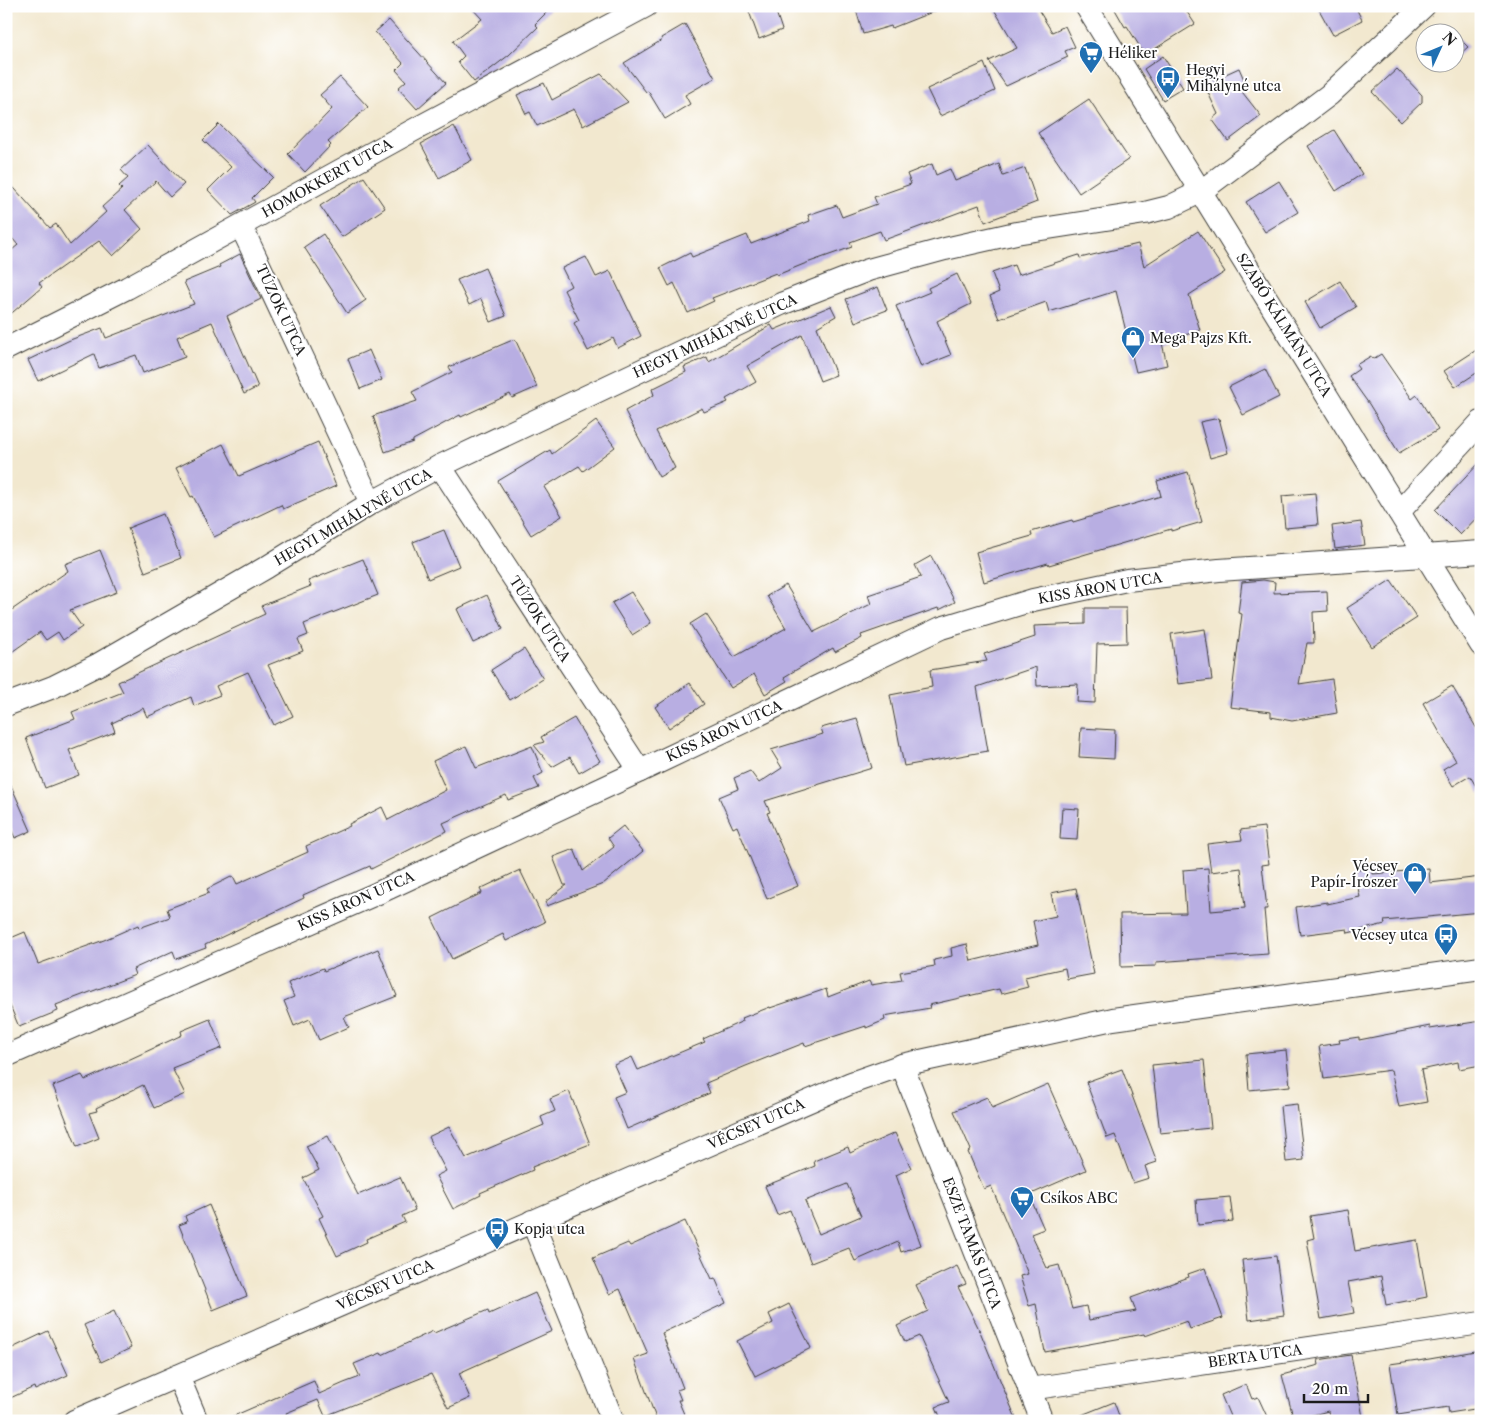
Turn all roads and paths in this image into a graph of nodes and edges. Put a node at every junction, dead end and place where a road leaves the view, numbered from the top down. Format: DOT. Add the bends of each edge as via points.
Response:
graph roads {
  1 [pos="646,6"];
  2 [pos="1086,6"];
  3 [pos="1424,6"];
  4 [pos="1200,192"];
  5 [pos="241,226"];
  6 [pos="6,349"];
  7 [pos="1481,422"];
  8 [pos="440,466"];
  9 [pos="371,503"];
  10 [pos="1399,512"];
  11 [pos="1481,552"];
  12 [pos="1426,555"];
  13 [pos="1481,645"];
  14 [pos="6,705"];
  15 [pos="640,771"];
  16 [pos="1481,968"];
  17 [pos="6,1056"];
  18 [pos="902,1066"];
  19 [pos="532,1221"];
  20 [pos="1481,1323"];
  21 [pos="178,1376"];
  22 [pos="1029,1389"];
  23 [pos="74,1421"];
  24 [pos="197,1421"];
  25 [pos="613,1421"];
  26 [pos="1042,1421"];
  1 -- 5 [label="street, HOMOKKERT UTCA"];
  2 -- 4 [label="street, SZABÓ KÁLMÁN UTCA"];
  3 -- 4 [label="street, HEGYI MIHÁLYNÉ UTCA" via="1329,95"];
  4 -- 8 [label="street, HEGYI MIHÁLYNÉ UTCA" via="1169,207 1144,213 1016,233 868,270 781,304"];
  4 -- 10 [label="street, SZABÓ KÁLMÁN UTCA"];
  5 -- 6 [label="street, HOMOKKERT UTCA" via="128,288"];
  5 -- 9 [label="street, TÚZOK UTCA"];
  7 -- 10 [label="street"];
  8 -- 9 [label="street, HEGYI MIHÁLYNÉ UTCA"];
  8 -- 15 [label="street, TÚZOK UTCA"];
  9 -- 14 [label="street, HEGYI MIHÁLYNÉ UTCA" via="99,664"];
  10 -- 12 [label="street, SZABÓ KÁLMÁN UTCA"];
  11 -- 12 [label="street, KISS ÁRON UTCA"];
  12 -- 13 [label="street, SZABÓ KÁLMÁN UTCA"];
  12 -- 15 [label="street, KISS ÁRON UTCA" via="1127,580 1033,600 941,628"];
  15 -- 17 [label="street, KISS ÁRON UTCA" via="378,892"];
  16 -- 18 [label="street, VÉCSEY UTCA" via="1113,1019"];
  18 -- 19 [label="street, VÉCSEY UTCA" via="851,1083"];
  18 -- 22 [label="street, ESZE TAMÁS UTCA"];
  19 -- 21 [label="street, VÉCSEY UTCA"];
  19 -- 25 [label="street"];
  20 -- 22 [label="street, BERTA UTCA"];
  21 -- 23 [label="street, VÉCSEY UTCA"];
  21 -- 24 [label="street"];
  22 -- 26 [label="street, ESZE TAMÁS UTCA"];
}
